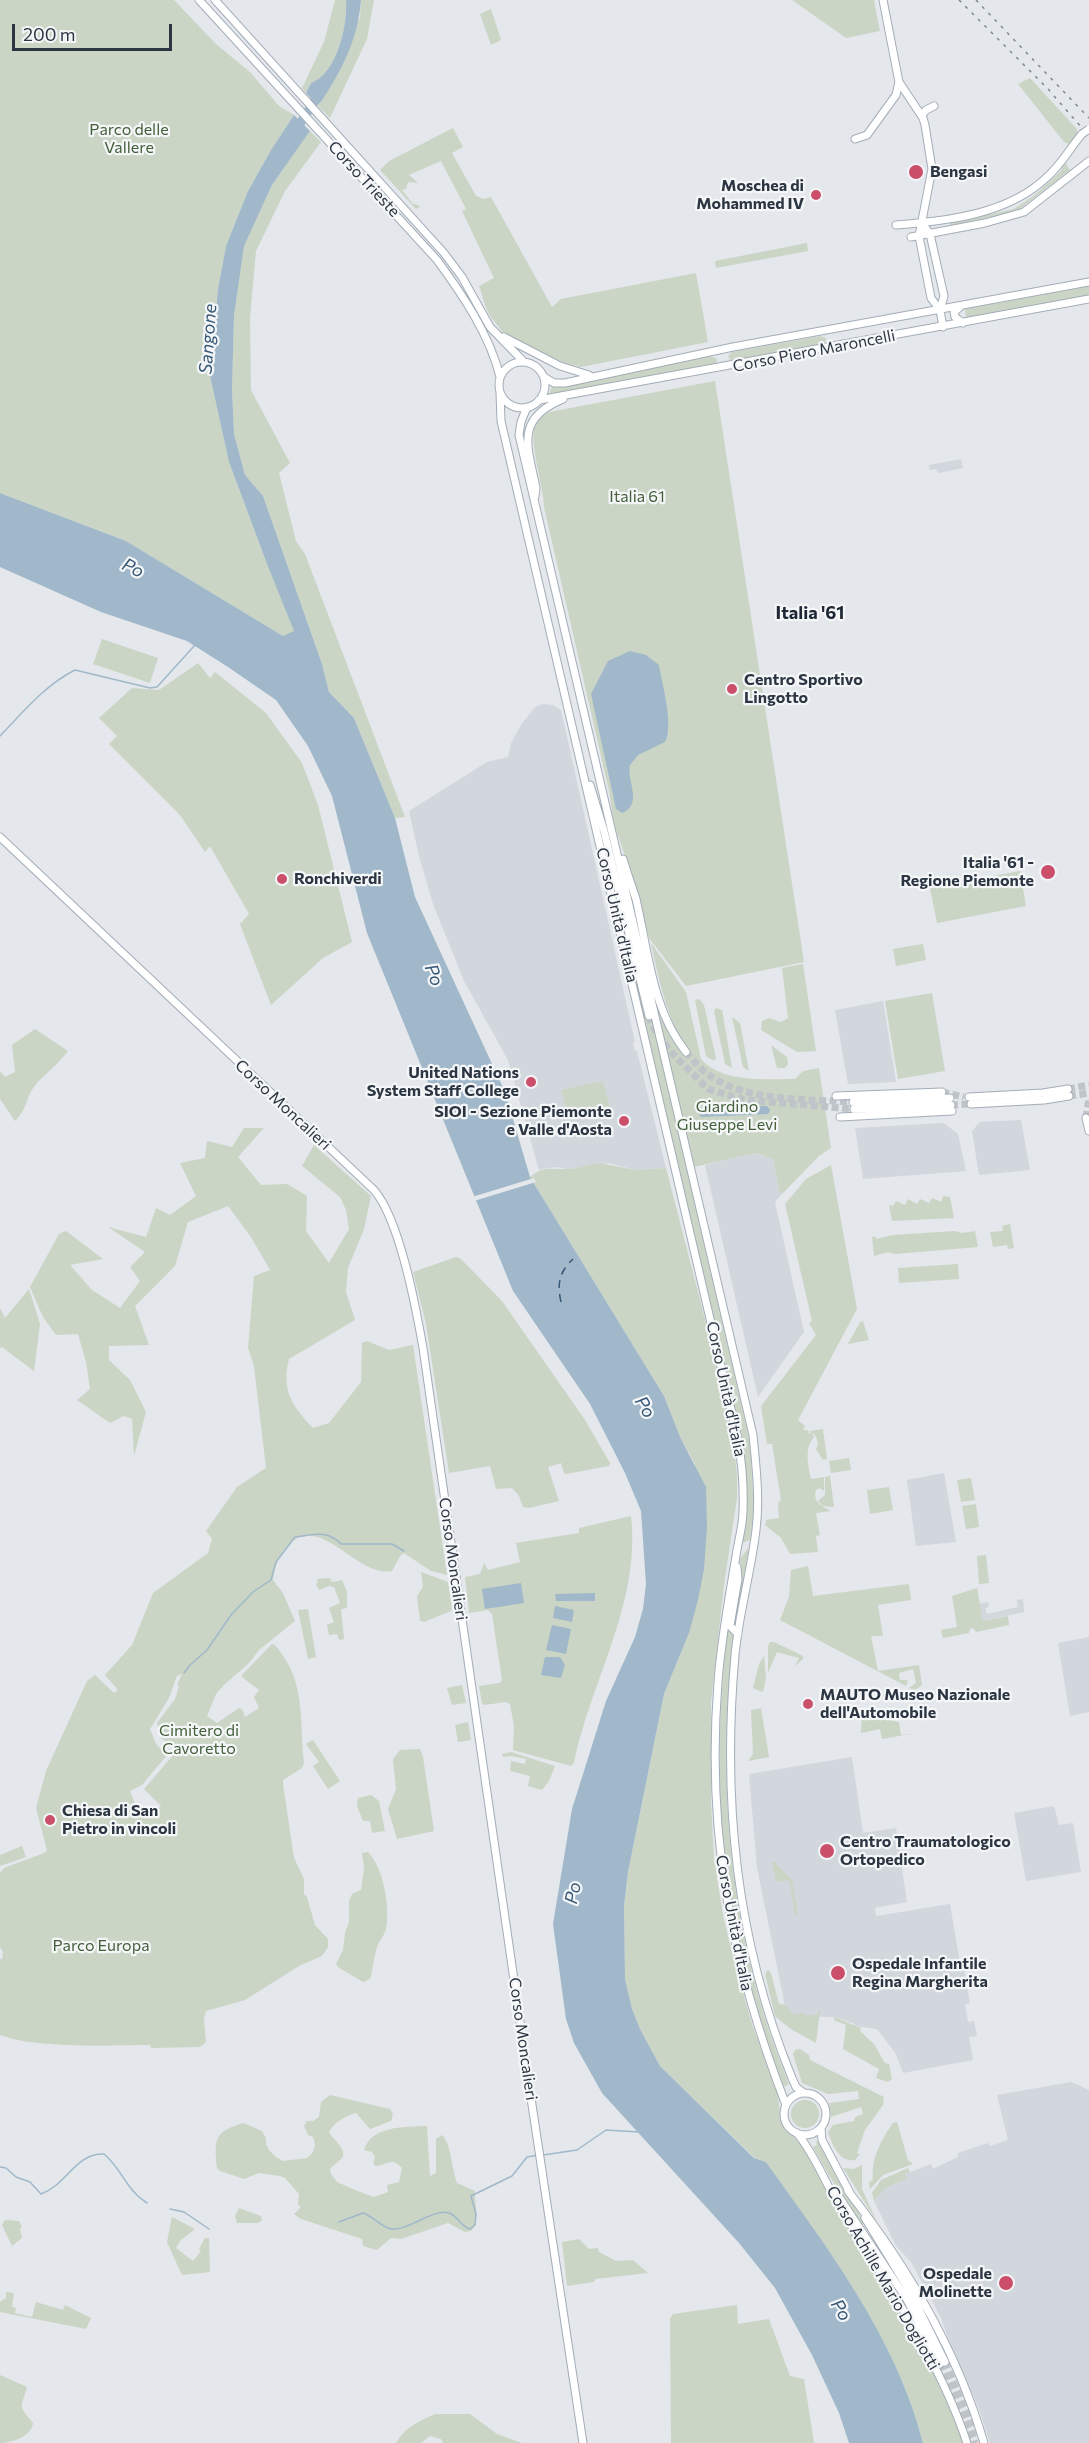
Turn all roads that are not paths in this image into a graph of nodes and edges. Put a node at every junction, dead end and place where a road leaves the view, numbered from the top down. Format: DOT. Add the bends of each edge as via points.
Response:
graph roads {
  1 [pos="199,0"];
  2 [pos="215,0"];
  3 [pos="883,0"];
  4 [pos="899,82"];
  5 [pos="934,106"];
  6 [pos="922,115"];
  7 [pos="1089,129"];
  8 [pos="855,139"];
  9 [pos="1089,161"];
  10 [pos="922,223"];
  11 [pos="910,224"];
  12 [pos="930,234"];
  13 [pos="919,236"];
  14 [pos="910,237"];
  15 [pos="1089,282"];
  16 [pos="1089,299"];
  17 [pos="963,305"];
  18 [pos="940,310"];
  19 [pos="963,323"];
  20 [pos="490,327"];
  21 [pos="943,327"];
  22 [pos="524,362"];
  23 [pos="593,376"];
  24 [pos="500,377"];
  25 [pos="544,377"];
  26 [pos="501,393"];
  27 [pos="577,394"];
  28 [pos="539,400"];
  29 [pos="527,408"];
  30 [pos="534,501"];
  31 [pos="577,749"];
  32 [pos="610,820"];
  33 [pos="0,837"];
  34 [pos="649,1016"];
  35 [pos="686,1052"];
  36 [pos="942,1092"];
  37 [pos="1068,1093"];
  38 [pos="836,1096"];
  39 [pos="970,1101"];
  40 [pos="853,1106"];
  41 [pos="840,1117"];
  42 [pos="1086,1118"];
  43 [pos="1089,1131"];
  44 [pos="736,1553"];
  45 [pos="738,1634"];
  46 [pos="804,2093"];
  47 [pos="786,2104"];
  48 [pos="821,2128"];
  49 [pos="797,2133"];
  50 [pos="826,2180"];
  51 [pos="848,2191"];
  52 [pos="584,2443"];
  53 [pos="967,2443"];
  54 [pos="984,2443"];
  1 -- 24 [label="main road, Corso Trieste" via="437,260 468,307 497,362"];
  2 -- 20 [label="main road, Corso Trieste" via="444,253"];
  3 -- 4 [label="main road"];
  4 -- 6 [label="main road"];
  4 -- 8 [label="main road" via="896,95 867,135"];
  5 -- 6 [label="main road"];
  6 -- 10 [label="main road" via="932,169"];
  7 -- 10 [label="main road, bridge" via="1047,178 1026,195 977,213"];
  9 -- 12 [label="main road" via="1024,212"];
  10 -- 11 [label="main road"];
  10 -- 12 [label="main road"];
  10 -- 13 [label="main road"];
  11 -- 14 [label="main road"];
  11 -- 14 [label="main road" via="896,225"];
  12 -- 13 [label="main road"];
  12 -- 18 [label="main road" via="944,296"];
  13 -- 14 [label="main road"];
  13 -- 18 [label="main road" via="932,298"];
  15 -- 17 [label="main road, Corso Piero Maroncelli"];
  16 -- 19 [label="main road, Corso Piero Maroncelli"];
  17 -- 18 [label="main road, Corso Piero Maroncelli"];
  17 -- 19 [label="main road" via="954,315"];
  18 -- 21 [label="main road"];
  18 -- 23 [label="main road, Corso Piero Maroncelli"];
  19 -- 21 [label="main road, Corso Piero Maroncelli"];
  20 -- 22 [label="main road, Corso Trieste"];
  20 -- 23 [label="main road" via="507,340 560,366"];
  21 -- 27 [label="main road, Corso Piero Maroncelli"];
  22 -- 24 [label="main road" via="510,365"];
  22 -- 25 [label="main road" via="537,367"];
  23 -- 25 [label="main road, Corso Piero Maroncelli" via="559,384"];
  24 -- 26 [label="main road"];
  25 -- 28 [label="main road"];
  26 -- 29 [label="main road" via="512,406"];
  26 -- 31 [label="main road, Corso Unità d'Italia" via="501,421"];
  27 -- 28 [label="main road, Corso Piero Maroncelli"];
  27 -- 30 [label="main road" via="548,407 531,424 526,442 536,488"];
  28 -- 29 [label="main road"];
  29 -- 30 [label="main road, Corso Unità d'Italia" via="519,435"];
  30 -- 32 [label="main road, Corso Unità d'Italia"];
  31 -- 34 [label="main road, Corso Unità d'Italia" via="604,831"];
  31 -- 44 [label="main road, Corso Unità d'Italia" via="738,1438 743,1511"];
  32 -- 35 [label="main road, Corso Unità d'Italia" via="635,896 661,1006"];
  32 -- 45 [label="main road, Corso Unità d'Italia" via="753,1435 758,1513"];
  33 -- 52 [label="main road, Corso Moncalieri" via="374,1190 387,1210 411,1290 423,1348"];
  36 -- 38 [label="main road"];
  37 -- 39 [label="main road"];
  40 -- 41 [label="main road" via="951,1104"];
  42 -- 43 [label="main road"];
  44 -- 45 [label="main road" via="738,1579 730,1626"];
  44 -- 47 [label="main road, Corso Unità d'Italia" via="716,1715 720,1857 739,1962 756,2023"];
  45 -- 46 [label="main road, Corso Unità d'Italia" via="729,1748 735,1854 743,1910 769,2018 796,2087"];
  46 -- 47 [label="main road"];
  46 -- 48 [label="main road" via="818,2097 825,2106 826,2120"];
  47 -- 49 [label="main road" via="786,2121"];
  48 -- 49 [label="main road" via="810,2134"];
  48 -- 51 [label="main road, Corso Achille Mario Dogliotti" via="822,2140"];
  49 -- 50 [label="main road, Corso Achille Mario Dogliotti"];
  50 -- 51 [label="main road, Corso Achille Mario Dogliotti" via="876,2250 943,2363 912,2295"];
  50 -- 53 [label="main road, Corso Achille Mario Dogliotti" via="909,2318"];
  51 -- 54 [label="main road, Corso Achille Mario Dogliotti" via="884,2237 931,2317 964,2385"];
}
